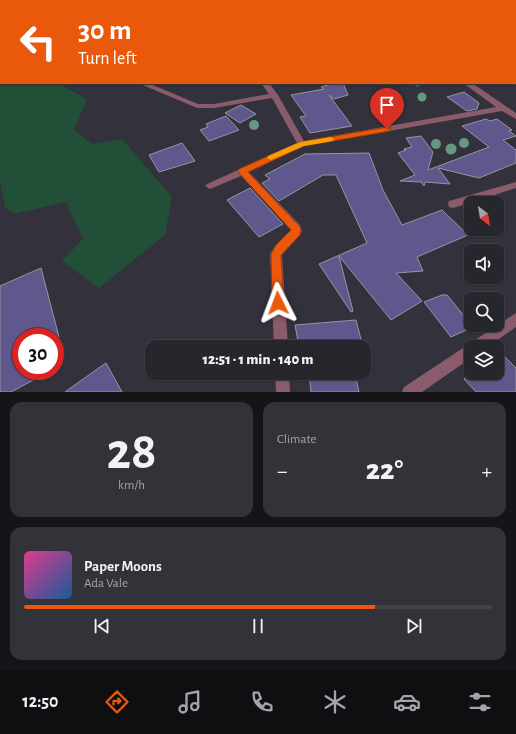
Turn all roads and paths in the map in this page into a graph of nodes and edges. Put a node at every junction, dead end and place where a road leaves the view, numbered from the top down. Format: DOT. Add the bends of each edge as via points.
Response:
graph roads {
  1 [pos="144,84"];
  2 [pos="266,84"];
  3 [pos="468,84"];
  4 [pos="274,95"];
  5 [pos="503,108"];
  6 [pos="516,117"];
  7 [pos="302,144"];
  8 [pos="242,171"];
  9 [pos="516,185"];
  10 [pos="210,186"];
  11 [pos="453,204"];
  12 [pos="516,319"];
  13 [pos="280,340"];
  14 [pos="485,340"];
  15 [pos="464,355"];
  16 [pos="282,380"];
  17 [pos="283,392"];
  18 [pos="409,392"];
  1 -- 4 [label="street" via="197,106 214,106"];
  2 -- 4 [label="street"];
  3 -- 5 [label="street"];
  4 -- 7 [label="street"];
  5 -- 6 [label="street"];
  5 -- 7 [label="street"];
  7 -- 8 [label="street"];
  8 -- 10 [label="street"];
  8 -- 13 [label="street" via="296,228 296,232 276,254"];
  9 -- 11 [label="street"];
  12 -- 14 [label="street"];
  15 -- 18 [label="street"];
  16 -- 17 [label="street"];
}
